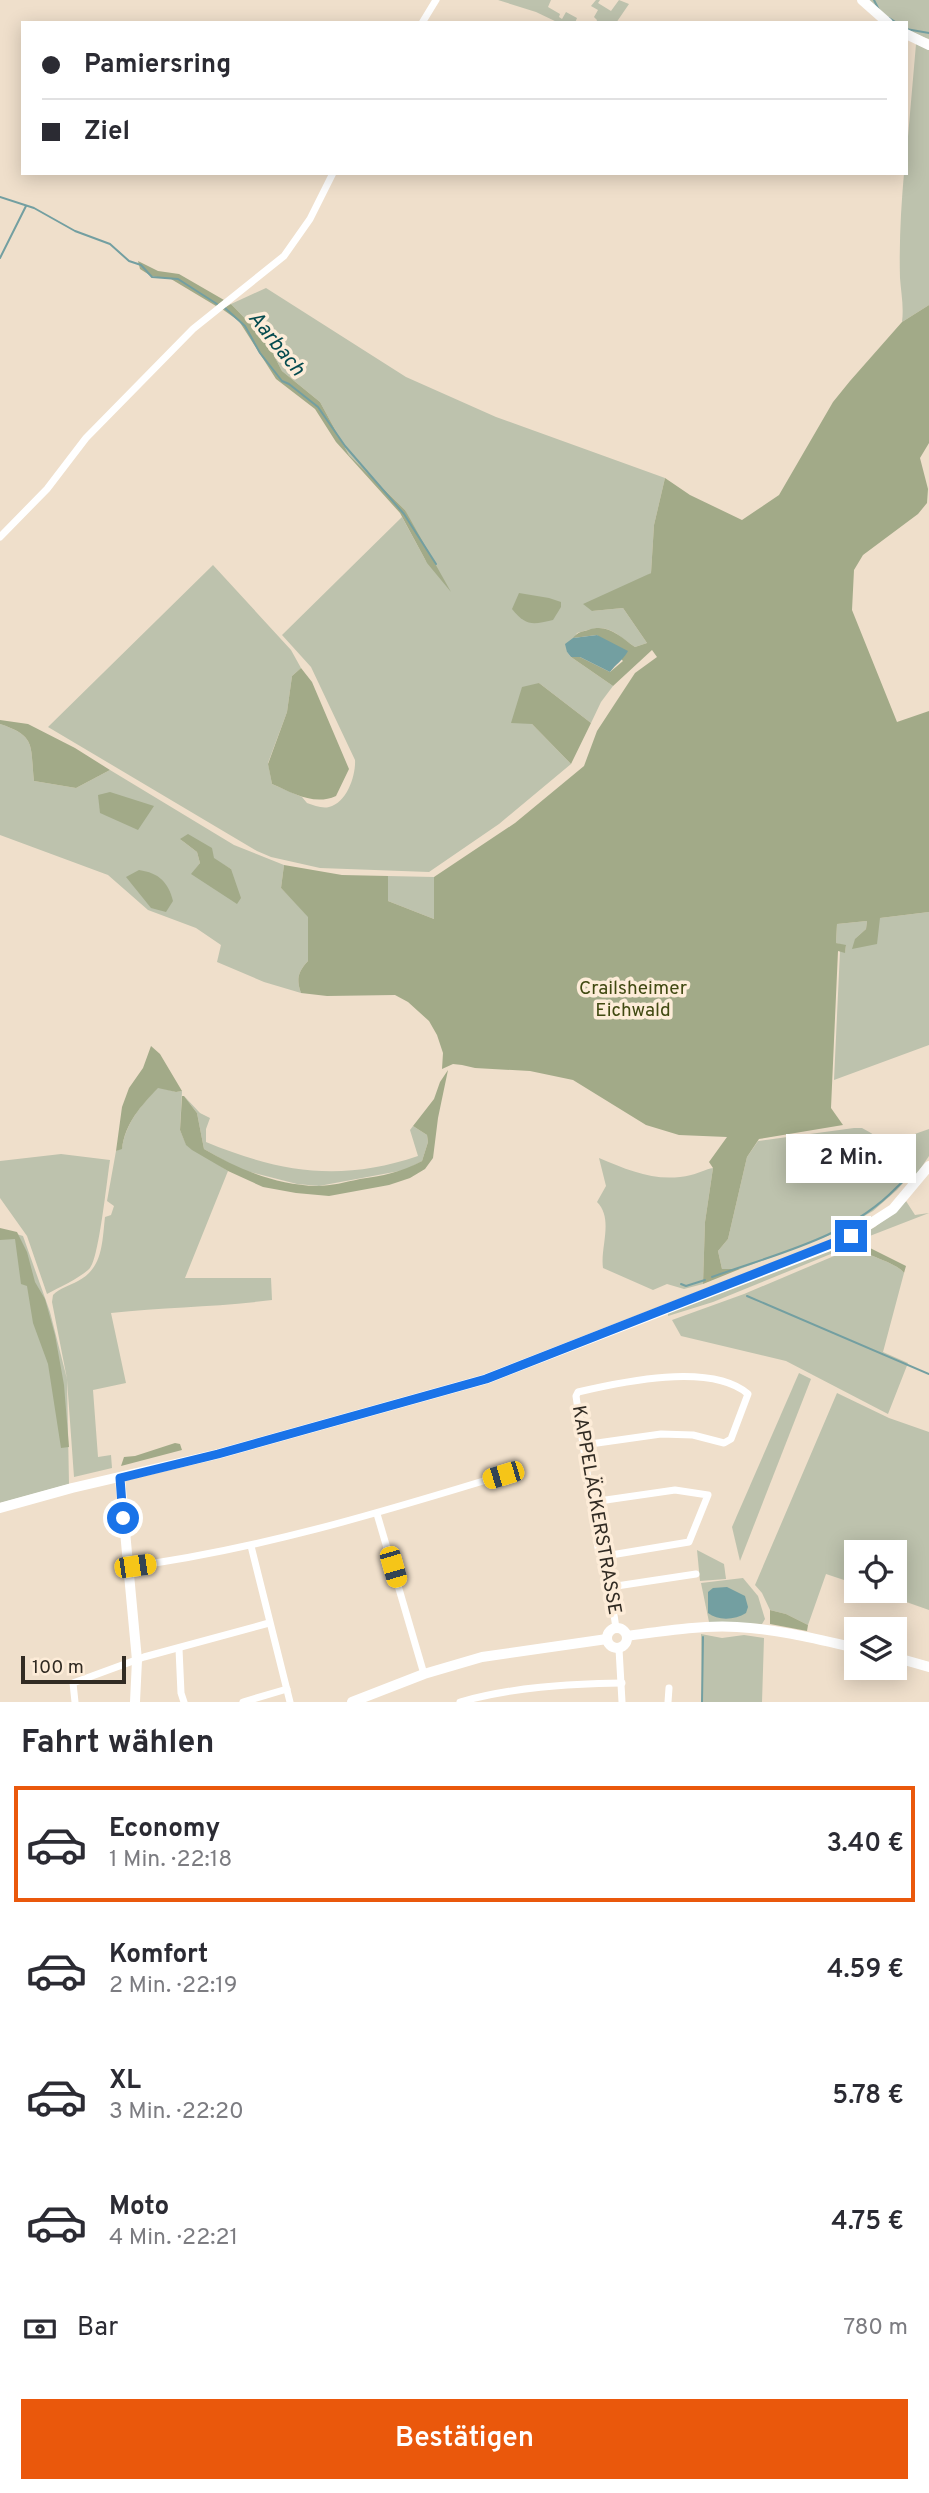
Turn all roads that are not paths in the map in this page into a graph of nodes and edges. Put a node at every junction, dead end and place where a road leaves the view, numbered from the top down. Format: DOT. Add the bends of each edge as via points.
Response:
graph roads {
  1 [pos="862,0"];
  2 [pos="435,1"];
  3 [pos="423,21"];
  4 [pos="886,21"];
  5 [pos="908,35"];
  6 [pos="929,45"];
  7 [pos="332,175"];
  8 [pos="0,537"];
  9 [pos="929,1166"];
  10 [pos="583,1446"];
  11 [pos="514,1469"];
  12 [pos="120,1478"];
  13 [pos="592,1502"];
  14 [pos="0,1508"];
  15 [pos="377,1514"];
  16 [pos="251,1546"];
  17 [pos="605,1556"];
  18 [pos="127,1567"];
  19 [pos="696,1574"];
  20 [pos="610,1587"];
  21 [pos="269,1623"];
  22 [pos="616,1628"];
  23 [pos="627,1636"];
  24 [pos="607,1639"];
  25 [pos="844,1645"];
  26 [pos="179,1649"];
  27 [pos="619,1649"];
  28 [pos="137,1660"];
  29 [pos="907,1661"];
  30 [pos="929,1667"];
  31 [pos="424,1674"];
  32 [pos="622,1684"];
  33 [pos="669,1688"];
  34 [pos="287,1689"];
  35 [pos="75,1702"];
  36 [pos="135,1702"];
  37 [pos="184,1702"];
  38 [pos="243,1702"];
  39 [pos="290,1702"];
  40 [pos="352,1702"];
  41 [pos="460,1702"];
  42 [pos="622,1702"];
  43 [pos="668,1702"];
  1 -- 4 [label="main road"];
  2 -- 3 [label="street"];
  5 -- 6 [label="main road"];
  7 -- 8 [label="street" via="284,256 193,329 86,438 47,489"];
  9 -- 12 [label="main road" via="892,1209 845,1240 486,1379"];
  10 -- 10 [label="street, KAPPELÄCKERSTRASSE" via="661,1434 693,1435 724,1443 731,1438 748,1394 718,1381 683,1376 578,1392"];
  10 -- 13 [label="street, KAPPELÄCKERSTRASSE"];
  11 -- 15 [label="street"];
  12 -- 14 [label="main road"];
  12 -- 18 [label="main road"];
  13 -- 17 [label="street, KAPPELÄCKERSTRASSE" via="598,1548"];
  13 -- 17 [label="street" via="675,1490 708,1495 689,1542"];
  15 -- 16 [label="street"];
  15 -- 31 [label="street"];
  16 -- 18 [label="street"];
  16 -- 21 [label="street"];
  17 -- 20 [label="street, KAPPELÄCKERSTRASSE"];
  18 -- 28 [label="main road"];
  19 -- 20 [label="street"];
  20 -- 22 [label="street, KAPPELÄCKERSTRASSE"];
  21 -- 26 [label="street"];
  21 -- 34 [label="street"];
  22 -- 23 [label="main road"];
  22 -- 24 [label="main road"];
  23 -- 25 [label="main road" via="735,1627"];
  23 -- 27 [label="main road"];
  24 -- 27 [label="main road" via="611,1647"];
  24 -- 31 [label="main road" via="482,1657"];
  26 -- 28 [label="street"];
  26 -- 37 [label="street"];
  27 -- 32 [label="street"];
  28 -- 35 [label="street" via="73,1683"];
  28 -- 36 [label="main road"];
  29 -- 30 [label="main road"];
  31 -- 40 [label="main road"];
  32 -- 41 [label="street" via="533,1688"];
  32 -- 42 [label="street"];
  33 -- 43 [label="street"];
  34 -- 38 [label="street"];
  34 -- 39 [label="street"];
}
